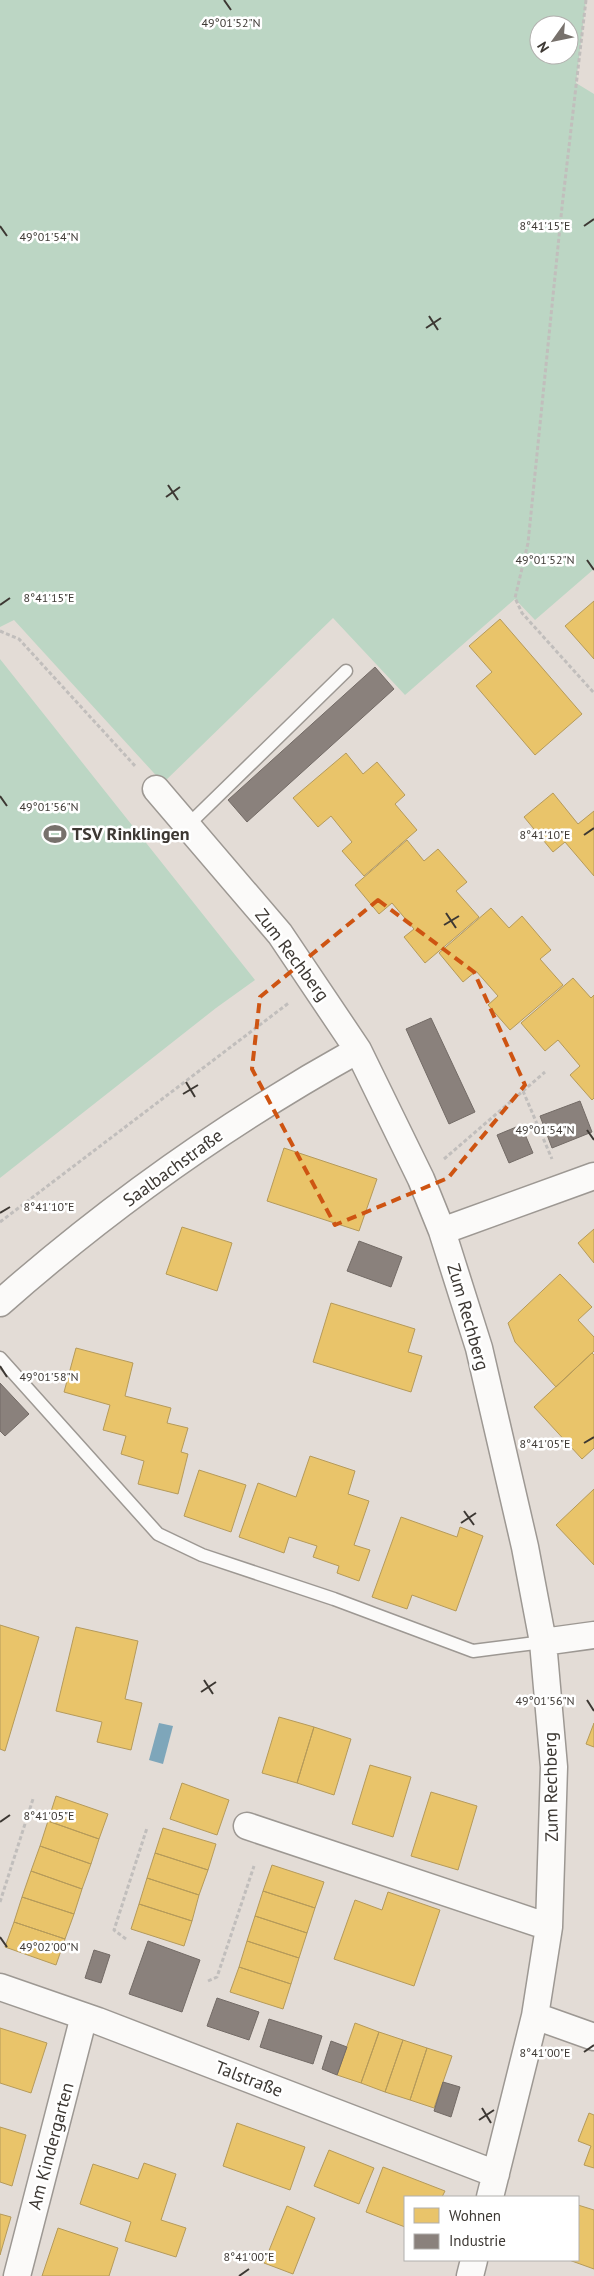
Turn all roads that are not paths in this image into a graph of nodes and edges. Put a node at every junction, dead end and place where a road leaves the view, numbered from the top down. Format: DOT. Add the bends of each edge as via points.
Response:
graph roads {
  1 [pos="346,671"];
  2 [pos="156,789"];
  3 [pos="188,825"];
  4 [pos="358,1050"];
  5 [pos="594,1176"];
  6 [pos="442,1231"];
  7 [pos="0,1303"];
  8 [pos="0,1358"];
  9 [pos="594,1635"];
  10 [pos="543,1642"];
  11 [pos="246,1826"];
  12 [pos="549,1927"];
  13 [pos="0,1987"];
  14 [pos="84,2016"];
  15 [pos="535,2016"];
  16 [pos="594,2037"];
  17 [pos="493,2186"];
  18 [pos="474,2261"];
  19 [pos="17,2276"];
  20 [pos="470,2276"];
  1 -- 3 [label="lane"];
  2 -- 3 [label="street, Zum Rechberg"];
  3 -- 4 [label="street, Zum Rechberg" via="280,934"];
  4 -- 6 [label="street, Zum Rechberg" via="421,1179"];
  4 -- 7 [label="street, Saalbachstraße" via="294,1085 222,1132 60,1251"];
  5 -- 6 [label="street"];
  6 -- 10 [label="street, Zum Rechberg" via="479,1348 525,1547"];
  8 -- 10 [label="lane" via="158,1534 202,1555 334,1599 473,1651"];
  9 -- 10 [label="street"];
  10 -- 12 [label="street, Zum Rechberg" via="554,1768"];
  11 -- 12 [label="street"];
  12 -- 15 [label="street, Zum Rechberg"];
  13 -- 14 [label="street, Talstraße"];
  14 -- 17 [label="street, Talstraße"];
  14 -- 19 [label="street, Am Kindergarten"];
  15 -- 16 [label="street"];
  15 -- 17 [label="street, Zum Rechberg"];
  18 -- 20 [label="street"];
}
